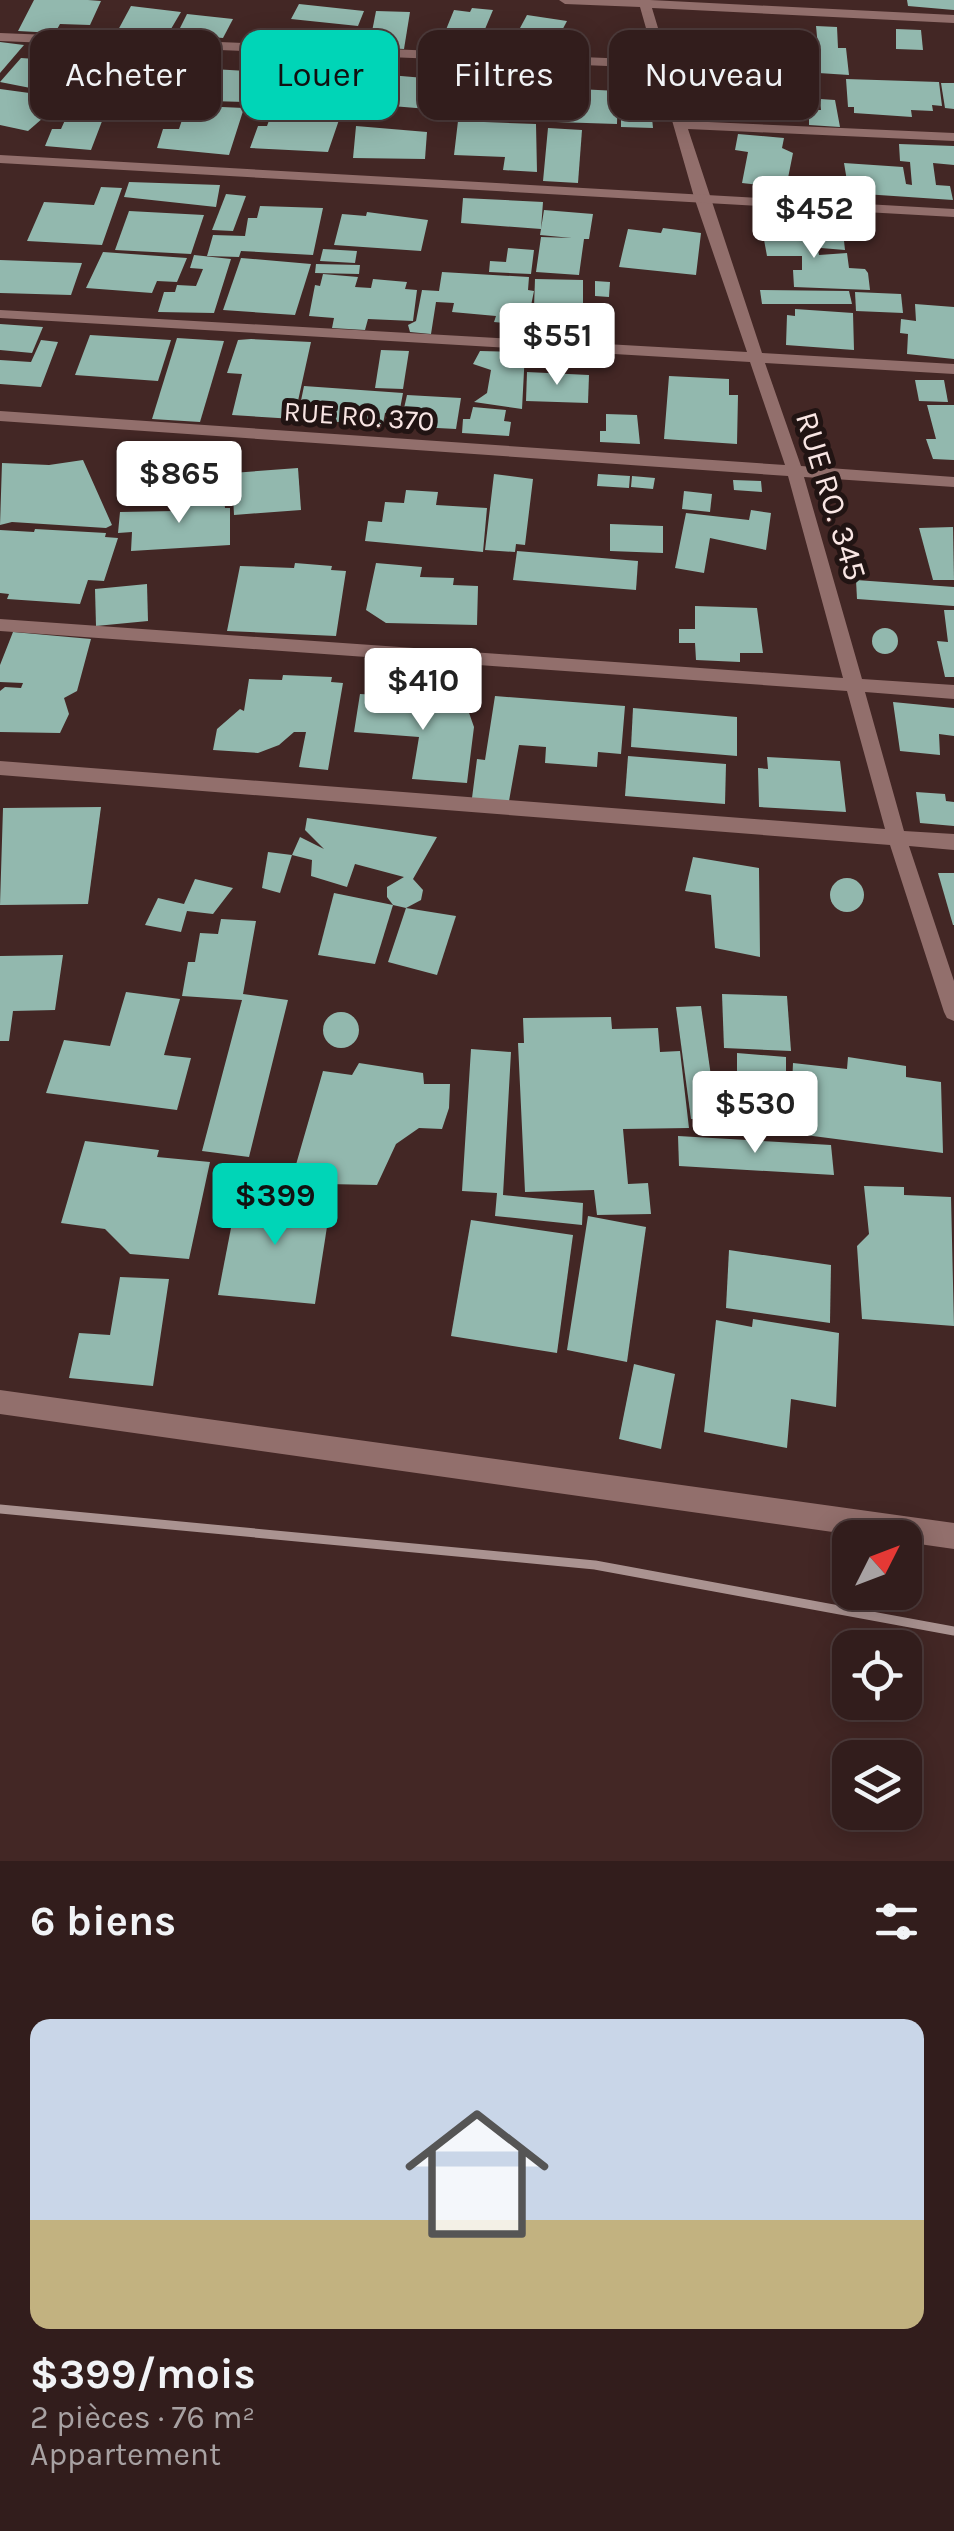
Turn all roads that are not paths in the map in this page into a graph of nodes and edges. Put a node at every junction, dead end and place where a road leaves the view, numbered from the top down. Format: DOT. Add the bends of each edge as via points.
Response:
graph roads {
  1 [pos="565,0"];
  2 [pos="645,2"];
  3 [pos="954,18"];
  4 [pos="653,30"];
  5 [pos="0,37"];
  6 [pos="609,62"];
  7 [pos="679,120"];
  8 [pos="680,125"];
  9 [pos="954,138"];
  10 [pos="0,160"];
  11 [pos="701,197"];
  12 [pos="954,212"];
  13 [pos="0,314"];
  14 [pos="754,355"];
  15 [pos="954,368"];
  16 [pos="0,416"];
  17 [pos="795,472"];
  18 [pos="954,482"];
  19 [pos="0,625"];
  20 [pos="856,684"];
  21 [pos="954,692"];
  22 [pos="0,768"];
  23 [pos="897,838"];
  24 [pos="954,842"];
  25 [pos="954,1012"];
  26 [pos="0,1402"];
  27 [pos="954,1536"];
  1 -- 2 [label="street"];
  2 -- 3 [label="street"];
  2 -- 4 [label="street, RUE RO. 345"];
  5 -- 6 [label="street"];
  7 -- 8 [label="street, RUE RO. 345"];
  8 -- 9 [label="street"];
  8 -- 11 [label="street, RUE RO. 345"];
  10 -- 11 [label="street"];
  11 -- 12 [label="street"];
  11 -- 14 [label="street, RUE RO. 345"];
  13 -- 14 [label="street"];
  14 -- 15 [label="street"];
  14 -- 17 [label="street, RUE RO. 345"];
  16 -- 17 [label="street, RUE RO. 370"];
  17 -- 18 [label="street, RUE RO. 370"];
  17 -- 20 [label="street, RUE RO. 345"];
  19 -- 20 [label="street"];
  20 -- 21 [label="street"];
  20 -- 23 [label="street, RUE RO. 345"];
  22 -- 23 [label="street"];
  23 -- 24 [label="street"];
  23 -- 25 [label="street, RUE RO. 345"];
  26 -- 27 [label="street"];
}
